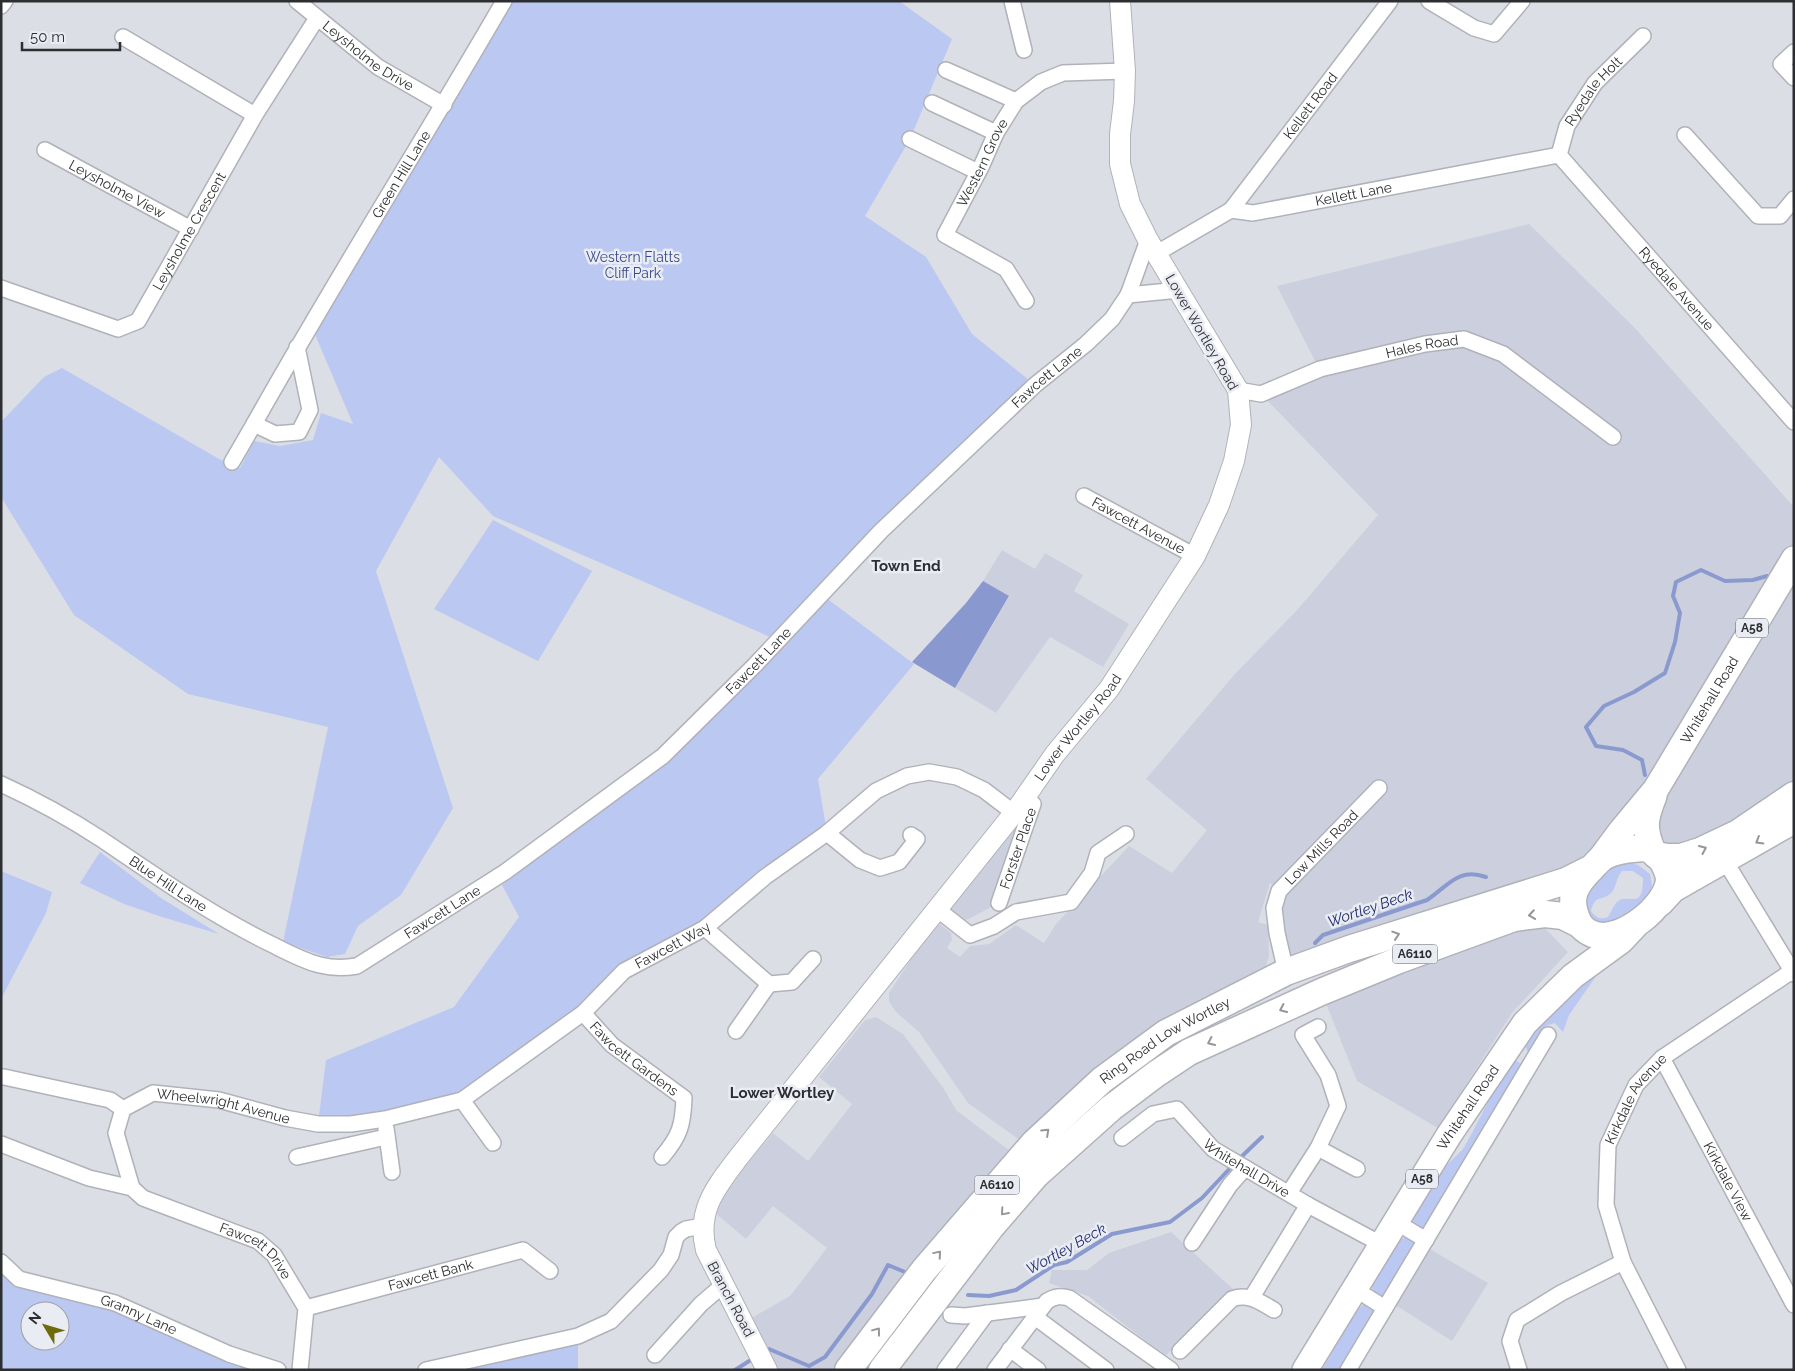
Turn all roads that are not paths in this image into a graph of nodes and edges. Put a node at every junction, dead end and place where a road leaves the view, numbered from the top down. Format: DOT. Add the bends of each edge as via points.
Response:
graph roads {
  1 [pos="5,1"];
  2 [pos="298,1"];
  3 [pos="504,1"];
  4 [pos="1012,1"];
  5 [pos="1120,1"];
  6 [pos="1390,1"];
  7 [pos="1429,1"];
  8 [pos="1522,1"];
  9 [pos="1,6"];
  10 [pos="317,18"];
  11 [pos="1643,36"];
  12 [pos="123,37"];
  13 [pos="1024,50"];
  14 [pos="1794,52"];
  15 [pos="946,70"];
  16 [pos="1125,71"];
  17 [pos="1794,78"];
  18 [pos="1016,101"];
  19 [pos="932,103"];
  20 [pos="444,104"];
  21 [pos="255,115"];
  22 [pos="996,133"];
  23 [pos="1685,135"];
  24 [pos="910,139"];
  25 [pos="45,150"];
  26 [pos="1559,155"];
  27 [pos="978,172"];
  28 [pos="1794,199"];
  29 [pos="1231,210"];
  30 [pos="191,228"];
  31 [pos="1153,246"];
  32 [pos="1,288"];
  33 [pos="1179,290"];
  34 [pos="1128,295"];
  35 [pos="1026,300"];
  36 [pos="297,347"];
  37 [pos="1238,390"];
  38 [pos="1794,422"];
  39 [pos="254,424"];
  40 [pos="1613,437"];
  41 [pos="232,462"];
  42 [pos="1084,496"];
  43 [pos="1195,556"];
  44 [pos="1794,559"];
  45 [pos="1,784"];
  46 [pos="1379,788"];
  47 [pos="1656,789"];
  48 [pos="1794,795"];
  49 [pos="1019,805"];
  50 [pos="1794,820"];
  51 [pos="827,833"];
  52 [pos="1126,834"];
  53 [pos="912,835"];
  54 [pos="1655,853"];
  55 [pos="1725,861"];
  56 [pos="1596,864"];
  57 [pos="999,903"];
  58 [pos="1660,903"];
  59 [pos="937,909"];
  60 [pos="1640,922"];
  61 [pos="1580,925"];
  62 [pos="705,928"];
  63 [pos="813,959"];
  64 [pos="1399,960"];
  65 [pos="343,968"];
  66 [pos="1286,972"];
  67 [pos="1793,972"];
  68 [pos="1573,976"];
  69 [pos="769,984"];
  70 [pos="583,1013"];
  71 [pos="1318,1027"];
  72 [pos="736,1031"];
  73 [pos="1548,1035"];
  74 [pos="1509,1045"];
  75 [pos="1662,1058"];
  76 [pos="1532,1060"];
  77 [pos="4,1077"];
  78 [pos="462,1100"];
  79 [pos="123,1109"];
  80 [pos="385,1119"];
  81 [pos="318,1124"];
  82 [pos="386,1137"];
  83 [pos="1122,1138"];
  84 [pos="493,1143"];
  85 [pos="1,1144"];
  86 [pos="1318,1148"];
  87 [pos="297,1157"];
  88 [pos="662,1157"];
  89 [pos="1245,1168"];
  90 [pos="1357,1170"];
  91 [pos="392,1172"];
  92 [pos="132,1188"];
  93 [pos="1289,1193"];
  94 [pos="1308,1205"];
  95 [pos="1396,1222"];
  96 [pos="703,1226"];
  97 [pos="1426,1240"];
  98 [pos="1192,1243"];
  99 [pos="1381,1244"];
  100 [pos="1,1262"];
  101 [pos="1623,1262"];
  102 [pos="550,1271"];
  103 [pos="723,1285"];
  104 [pos="1355,1289"];
  105 [pos="1252,1298"];
  106 [pos="1794,1305"];
  107 [pos="306,1308"];
  108 [pos="1042,1308"];
  109 [pos="1385,1308"];
  110 [pos="1274,1310"];
  111 [pos="987,1314"];
  112 [pos="951,1315"];
  113 [pos="1010,1349"];
  114 [pos="1180,1351"];
  115 [pos="655,1355"];
  116 [pos="762,1358"];
  117 [pos="1154,1365"];
  118 [pos="278,1370"];
  119 [pos="300,1370"];
  120 [pos="426,1370"];
  121 [pos="848,1370"];
  122 [pos="882,1370"];
  123 [pos="945,1370"];
  124 [pos="995,1370"];
  125 [pos="1038,1370"];
  126 [pos="1106,1370"];
  127 [pos="1171,1370"];
  128 [pos="1305,1370"];
  129 [pos="1348,1370"];
  130 [pos="1519,1370"];
  131 [pos="1678,1370"];
  1 -- 9 [label="street"];
  2 -- 10 [label="street, Leysholme Drive"];
  3 -- 20 [label="street, Green Hill Lane"];
  4 -- 13 [label="street"];
  5 -- 16 [label="street, Lower Wortley Road"];
  6 -- 29 [label="street, Kellett Road"];
  7 -- 8 [label="street" via="1474,28 1494,34"];
  10 -- 20 [label="street, Leysholme Drive" via="378,67"];
  10 -- 21 [label="street, Leysholme Crescent"];
  11 -- 26 [label="street, Ryedale Holt" via="1595,83 1567,126"];
  12 -- 21 [label="street"];
  14 -- 17 [label="street" via="1781,64"];
  15 -- 18 [label="street"];
  16 -- 18 [label="street, Western Grove" via="1063,73 1041,82"];
  16 -- 31 [label="street, Lower Wortley Road" via="1120,164 1130,204"];
  18 -- 22 [label="street, Western Grove"];
  19 -- 22 [label="street"];
  20 -- 36 [label="street, Green Hill Lane"];
  21 -- 30 [label="street, Leysholme Crescent"];
  22 -- 27 [label="street, Western Grove"];
  23 -- 28 [label="street" via="1758,216 1780,216"];
  24 -- 27 [label="street"];
  25 -- 30 [label="street, Leysholme View"];
  26 -- 29 [label="street, Kellett Lane" via="1253,213"];
  26 -- 38 [label="street, Ryedale Avenue"];
  27 -- 35 [label="street, Western Grove" via="945,235 1006,269"];
  29 -- 31 [label="street"];
  30 -- 32 [label="street, Leysholme Crescent" via="138,321 118,329"];
  31 -- 33 [label="street, Lower Wortley Road"];
  31 -- 34 [label="street, Fawcett Lane"];
  33 -- 34 [label="street"];
  33 -- 37 [label="street, Lower Wortley Road"];
  34 -- 65 [label="street, Fawcett Lane" via="1112,319 1086,344 1035,385 881,531 755,665 663,756 505,872 365,962"];
  36 -- 39 [label="street, Green Hill Lane"];
  36 -- 39 [label="street" via="310,410 299,432 275,434"];
  37 -- 40 [label="street, Hales Road" via="1261,394 1320,369 1424,344 1464,339 1503,354"];
  37 -- 43 [label="street, Lower Wortley Road" via="1241,426 1234,461 1219,505"];
  39 -- 41 [label="street, Green Hill Lane"];
  42 -- 43 [label="street, Fawcett Avenue"];
  43 -- 49 [label="street, Lower Wortley Road" via="1109,689 1055,754"];
  44 -- 47 [label="main road, Whitehall Road / A58"];
  45 -- 65 [label="street, Blue Hill Lane" via="51,808 164,883 251,935 306,961"];
  46 -- 66 [label="street, Low Mills Road" via="1279,891 1274,908"];
  47 -- 54 [label="main road, Whitehall Road / A58" via="1646,817 1646,832"];
  47 -- 56 [label="main road, Whitehall Road / A58"];
  54 -- 48 [label="highway, A6110, one-way" via="1680,857 1700,851 1738,833"];
  49 -- 51 [label="street, Fawcett Way" via="962,779 929,772 907,776 876,791"];
  49 -- 57 [label="street, Forster Place" via="1033,804"];
  49 -- 59 [label="street, Lower Wortley Road"];
  50 -- 55 [label="highway, A6110, one-way"];
  51 -- 53 [label="street" via="860,860 880,868 900,862 917,839"];
  51 -- 62 [label="street, Fawcett Way" via="766,877"];
  52 -- 59 [label="street" via="1093,848 1092,873 1070,902 1016,912 994,926 970,934"];
  54 -- 56 [label="highway, A6110" via="1646,848 1632,849 1618,852"];
  54 -- 58 [label="highway, A6110" via="1667,869 1669,879"];
  55 -- 58 [label="highway, A6110" via="1673,889"];
  55 -- 67 [label="street"];
  56 -- 61 [label="highway" via="1579,880 1574,892 1572,903"];
  66 -- 56 [label="highway, Ring Road Low Wortley / A6110, one-way" via="1566,881"];
  58 -- 60 [label="highway, A6110"];
  59 -- 96 [label="street, Lower Wortley Road" via="718,1186 704,1215"];
  60 -- 61 [label="highway, A6110" via="1604,937 1594,935"];
  60 -- 68 [label="main road, Whitehall Road / A58" via="1622,941"];
  61 -- 64 [label="highway, Ring Road Low Wortley / A6110, one-way" via="1563,916 1545,914 1514,918"];
  61 -- 68 [label="main road, Whitehall Road / A58" via="1584,934 1582,952"];
  62 -- 69 [label="street"];
  62 -- 70 [label="street, Fawcett Way" via="624,972"];
  63 -- 69 [label="street" via="792,982"];
  64 -- 66 [label="highway" via="1306,982"];
  64 -- 122 [label="highway, Ring Road Low Wortley / A6110, one-way" via="1189,1052 1111,1108 1036,1175 991,1226"];
  121 -- 66 [label="highway, Ring Road Low Wortley / A6110, one-way" via="918,1277 1034,1143 1102,1080 1166,1033"];
  67 -- 75 [label="street, Kirkdale Avenue"];
  68 -- 74 [label="main road, Whitehall Road / A58" via="1525,1022"];
  69 -- 72 [label="street"];
  70 -- 78 [label="street, Fawcett Way"];
  70 -- 88 [label="street, Fawcett Gardens" via="612,1045 684,1098 683,1119 675,1141"];
  71 -- 86 [label="street" via="1298,1038 1328,1075 1338,1106"];
  73 -- 76 [label="street, Whitehall Road"];
  74 -- 76 [label="street"];
  74 -- 95 [label="main road, Whitehall Road / A58"];
  75 -- 101 [label="street, Kirkdale Avenue" via="1636,1086 1608,1145 1606,1205"];
  75 -- 106 [label="street, Kirkdale View"];
  76 -- 97 [label="street, Whitehall Road"];
  77 -- 79 [label="street" via="110,1100"];
  78 -- 80 [label="street, Fawcett Way"];
  78 -- 84 [label="street"];
  79 -- 81 [label="street, Wheelwright Avenue" via="153,1093 219,1100"];
  79 -- 92 [label="street" via="116,1133"];
  80 -- 81 [label="street, Fawcett Way"];
  80 -- 82 [label="street"];
  82 -- 87 [label="street"];
  82 -- 91 [label="street"];
  83 -- 89 [label="street, Whitehall Drive" via="1153,1114 1177,1109 1213,1149"];
  85 -- 92 [label="street" via="89,1178"];
  86 -- 90 [label="street"];
  86 -- 93 [label="street"];
  89 -- 93 [label="street, Whitehall Drive"];
  89 -- 98 [label="street"];
  92 -- 107 [label="street, Fawcett Drive" via="143,1198 258,1241 274,1255"];
  93 -- 94 [label="street, Whitehall Drive"];
  94 -- 99 [label="street, Whitehall Drive"];
  94 -- 105 [label="street"];
  95 -- 97 [label="street"];
  95 -- 99 [label="main road, Whitehall Road / A58"];
  96 -- 103 [label="street, Branch Road" via="706,1250"];
  96 -- 120 [label="street" via="680,1232 662,1270 611,1320 578,1336"];
  97 -- 109 [label="street, Whitehall Road"];
  99 -- 104 [label="main road, Whitehall Road / A58"];
  100 -- 118 [label="street, Granny Lane" via="19,1279 115,1303 230,1354"];
  101 -- 130 [label="street" via="1561,1293 1517,1320 1510,1341"];
  101 -- 131 [label="street, Kirkdale Avenue"];
  102 -- 107 [label="street, Fawcett Bank" via="524,1250"];
  103 -- 115 [label="street" via="701,1304"];
  103 -- 116 [label="street, Branch Road"];
  104 -- 109 [label="street"];
  104 -- 128 [label="main road, Whitehall Road / A58"];
  105 -- 110 [label="street"];
  105 -- 114 [label="street" via="1232,1299"];
  107 -- 119 [label="street"];
  108 -- 111 [label="street"];
  108 -- 113 [label="street"];
  108 -- 117 [label="street" via="1055,1297 1069,1298"];
  108 -- 126 [label="street"];
  109 -- 129 [label="street, Whitehall Road"];
  111 -- 112 [label="street"];
  111 -- 123 [label="street"];
  113 -- 124 [label="street"];
  113 -- 125 [label="street"];
  117 -- 127 [label="street"];
}
